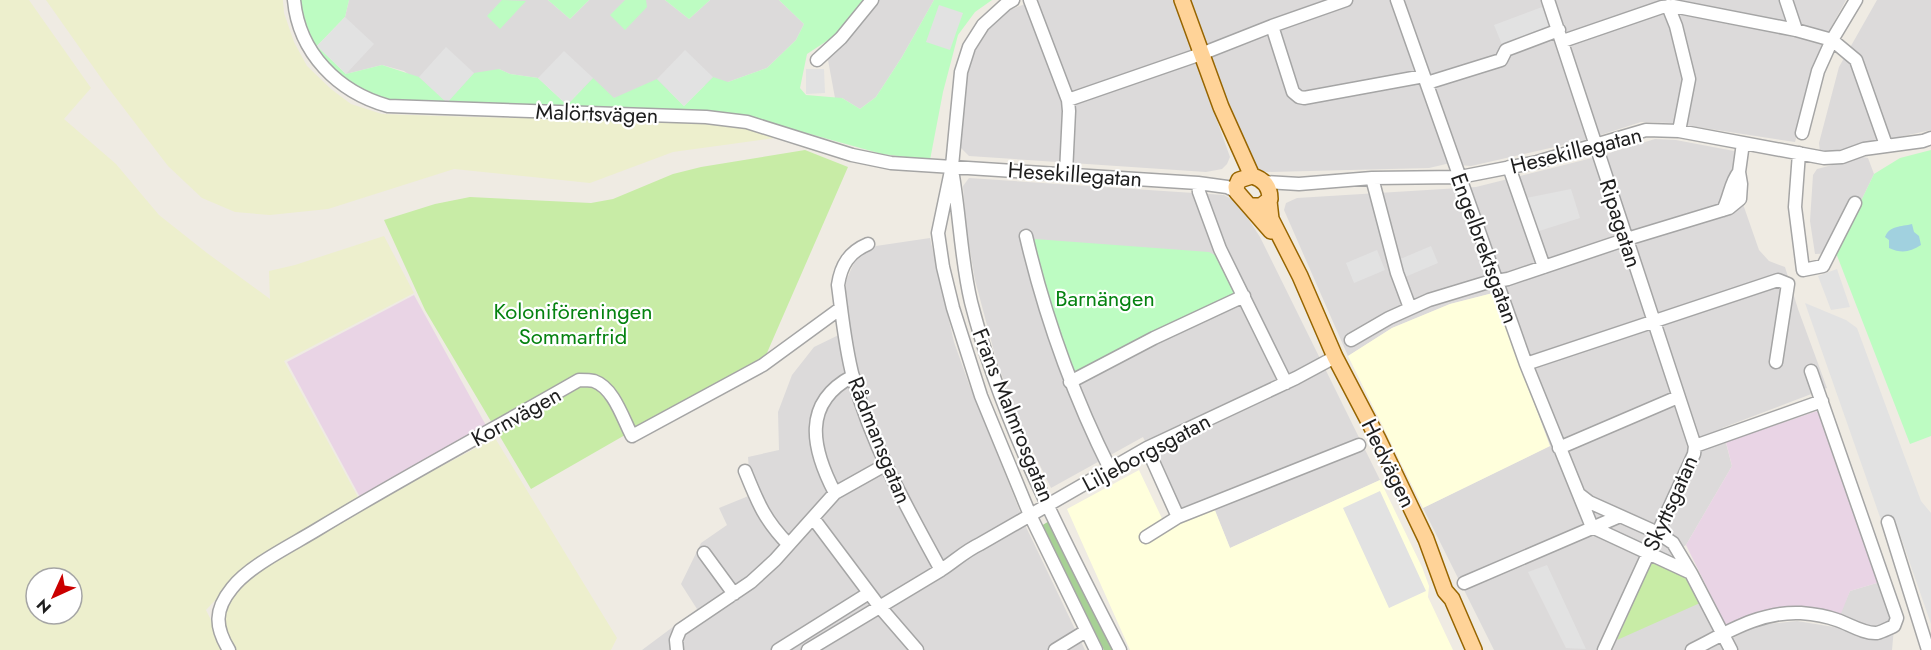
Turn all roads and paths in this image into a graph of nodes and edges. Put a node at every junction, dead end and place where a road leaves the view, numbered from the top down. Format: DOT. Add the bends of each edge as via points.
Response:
graph roads {
  1 [pos="294,0"];
  2 [pos="872,0"];
  3 [pos="1013,0"];
  4 [pos="1030,0"];
  5 [pos="1182,0"];
  6 [pos="1346,0"];
  7 [pos="1397,0"];
  8 [pos="1548,0"];
  9 [pos="1786,0"];
  10 [pos="1856,0"];
  11 [pos="1671,4"];
  12 [pos="1687,9"];
  13 [pos="1272,26"];
  14 [pos="1676,26"];
  15 [pos="1796,30"];
  16 [pos="1561,36"];
  17 [pos="1832,40"];
  18 [pos="1201,54"];
  19 [pos="818,60"];
  20 [pos="1425,80"];
  21 [pos="1068,100"];
  22 [pos="1679,131"];
  23 [pos="1802,133"];
  24 [pos="1931,138"];
  25 [pos="1743,143"];
  26 [pos="1886,145"];
  27 [pos="1596,146"];
  28 [pos="1799,153"];
  29 [pos="951,166"];
  30 [pos="1509,167"];
  31 [pos="1066,173"];
  32 [pos="1460,177"];
  33 [pos="1372,178"];
  34 [pos="1247,182"];
  35 [pos="1198,183"];
  36 [pos="1299,184"];
  37 [pos="1270,200"];
  38 [pos="1854,203"];
  39 [pos="1250,206"];
  40 [pos="1026,236"];
  41 [pos="1627,239"];
  42 [pos="868,244"];
  43 [pos="1544,267"];
  44 [pos="1300,276"];
  45 [pos="1496,281"];
  46 [pos="1244,296"];
  47 [pos="841,308"];
  48 [pos="1410,308"];
  49 [pos="1653,321"];
  50 [pos="1351,340"];
  51 [pos="1335,357"];
  52 [pos="1776,362"];
  53 [pos="1526,364"];
  54 [pos="1811,371"];
  55 [pos="853,376"];
  56 [pos="1070,382"];
  57 [pos="1286,383"];
  58 [pos="1678,397"];
  59 [pos="1822,401"];
  60 [pos="1359,446"];
  61 [pos="1695,446"];
  62 [pos="1147,448"];
  63 [pos="1559,448"];
  64 [pos="885,465"];
  65 [pos="1110,470"];
  66 [pos="745,471"];
  67 [pos="834,493"];
  68 [pos="1579,495"];
  69 [pos="1049,505"];
  70 [pos="1030,515"];
  71 [pos="1620,516"];
  72 [pos="1178,517"];
  73 [pos="813,518"];
  74 [pos="1888,522"];
  75 [pos="1592,527"];
  76 [pos="1658,533"];
  77 [pos="1146,537"];
  78 [pos="788,544"];
  79 [pos="1649,552"];
  80 [pos="704,553"];
  81 [pos="941,570"];
  82 [pos="1691,573"];
  83 [pos="1464,583"];
  84 [pos="869,593"];
  85 [pos="734,594"];
  86 [pos="879,606"];
  87 [pos="1086,630"];
  88 [pos="1724,634"];
  89 [pos="229,650"];
  90 [pos="677,650"];
  91 [pos="778,650"];
  92 [pos="808,650"];
  93 [pos="917,650"];
  94 [pos="1055,650"];
  95 [pos="1096,650"];
  96 [pos="1120,650"];
  97 [pos="1474,650"];
  98 [pos="1604,650"];
  99 [pos="1692,650"];
  100 [pos="1731,650"];
  101 [pos="1928,650"];
  1 -- 29 [label="street, Malörtsvägen" via="300,29 324,68 343,86 367,100 388,106 706,117 747,122 873,160"];
  2 -- 19 [label="street"];
  3 -- 29 [label="street, Frans Malmrosgatan" via="983,25 969,47 961,72"];
  4 -- 21 [label="street"];
  5 -- 18 [label="main road"];
  6 -- 13 [label="street"];
  7 -- 20 [label="street, Engelbrektsgatan"];
  8 -- 16 [label="street, Ripagatan"];
  9 -- 15 [label="street"];
  10 -- 17 [label="street"];
  11 -- 12 [label="street"];
  11 -- 14 [label="street"];
  11 -- 16 [label="street"];
  12 -- 14 [label="street"];
  12 -- 15 [label="street"];
  13 -- 18 [label="street"];
  13 -- 20 [label="street" via="1293,92 1299,97"];
  14 -- 22 [label="street" via="1689,79"];
  15 -- 17 [label="street"];
  16 -- 20 [label="street" via="1506,50 1501,60"];
  16 -- 27 [label="street, Ripagatan"];
  17 -- 23 [label="street" via="1818,71"];
  17 -- 26 [label="street" via="1856,60"];
  18 -- 21 [label="street"];
  18 -- 34 [label="main road"];
  20 -- 32 [label="street, Engelbrektsgatan"];
  21 -- 31 [label="street"];
  22 -- 25 [label="street, Hesekillegatan"];
  22 -- 27 [label="street, Hesekillegatan" via="1646,130"];
  24 -- 26 [label="street, Hesekillegatan"];
  25 -- 28 [label="street, Hesekillegatan"];
  25 -- 41 [label="street" via="1739,171 1723,210"];
  26 -- 28 [label="street, Hesekillegatan" via="1842,157"];
  27 -- 30 [label="street, Hesekillegatan"];
  27 -- 41 [label="street, Ripagatan"];
  28 -- 38 [label="street" via="1795,207 1803,270 1823,267"];
  29 -- 31 [label="street, Hesekillegatan"];
  29 -- 69 [label="street, Frans Malmrosgatan" via="963,266 977,324 1013,425"];
  29 -- 70 [label="street, Frans Malmrosgatan" via="938,233 943,267 960,336 981,396"];
  30 -- 32 [label="street, Hesekillegatan"];
  30 -- 43 [label="street"];
  31 -- 35 [label="street, Hesekillegatan"];
  32 -- 33 [label="street, Hesekillegatan"];
  32 -- 45 [label="street, Engelbrektsgatan"];
  33 -- 36 [label="street, Hesekillegatan"];
  33 -- 48 [label="street"];
  34 -- 35 [label="street, Hesekillegatan" via="1229,179"];
  34 -- 36 [label="street, Hesekillegatan"];
  34 -- 37 [label="main road, Hedvägen" via="1269,190"];
  34 -- 39 [label="main road, Hedvägen"];
  35 -- 46 [label="street" via="1220,249"];
  36 -- 37 [label="street, Hesekillegatan"];
  37 -- 39 [label="main road" via="1261,206"];
  37 -- 44 [label="main road, Hedvägen" via="1271,219"];
  39 -- 44 [label="main road, Hedvägen"];
  40 -- 56 [label="street"];
  41 -- 43 [label="street"];
  41 -- 49 [label="street, Ripagatan"];
  42 -- 47 [label="street, Rådmansgatan" via="856,249 840,273"];
  43 -- 45 [label="street"];
  44 -- 51 [label="main road, Hedvägen"];
  45 -- 48 [label="street"];
  45 -- 53 [label="street, Engelbrektsgatan"];
  46 -- 56 [label="street"];
  46 -- 57 [label="street"];
  47 -- 55 [label="street, Rådmansgatan"];
  47 -- 89 [label="street, Kornvägen" via="763,365 632,436 605,388 594,381 579,380 374,495 259,565 232,587 219,609 219,632"];
  48 -- 50 [label="street"];
  49 -- 52 [label="street" via="1784,281 1788,284"];
  49 -- 53 [label="street"];
  49 -- 58 [label="street, Ripagatan"];
  51 -- 57 [label="street, Liljeborgsgatan"];
  51 -- 97 [label="main road, Hedvägen" via="1388,459"];
  53 -- 63 [label="street, Engelbrektsgatan"];
  54 -- 59 [label="street"];
  55 -- 64 [label="street, Rådmansgatan"];
  55 -- 67 [label="street" via="826,397 817,417 818,457"];
  56 -- 65 [label="street"];
  57 -- 62 [label="street, Liljeborgsgatan"];
  58 -- 61 [label="street, Ripagatan"];
  58 -- 63 [label="street"];
  59 -- 61 [label="street, Skyttsgatan"];
  59 -- 88 [label="street" via="1897,618 1894,626 1877,633 1818,615 1774,614"];
  60 -- 72 [label="street"];
  61 -- 76 [label="street, Skyttsgatan"];
  62 -- 65 [label="street, Liljeborgsgatan"];
  62 -- 72 [label="street"];
  63 -- 68 [label="street, Engelbrektsgatan"];
  64 -- 67 [label="street"];
  64 -- 81 [label="street, Rådmansgatan"];
  65 -- 69 [label="street, Liljeborgsgatan"];
  66 -- 78 [label="street" via="758,504"];
  67 -- 73 [label="street"];
  68 -- 71 [label="street"];
  68 -- 75 [label="street, Engelbrektsgatan"];
  69 -- 70 [label="street, Liljeborgsgatan"];
  69 -- 96 [label="street, Frans Malmrosgatan"];
  70 -- 81 [label="street, Liljeborgsgatan" via="966,550"];
  70 -- 87 [label="street, Frans Malmrosgatan"];
  71 -- 75 [label="street"];
  71 -- 76 [label="street"];
  72 -- 77 [label="street"];
  73 -- 78 [label="street"];
  73 -- 84 [label="street"];
  74 -- 101 [label="street"];
  75 -- 79 [label="street"];
  75 -- 83 [label="street"];
  76 -- 79 [label="street, Skyttsgatan"];
  76 -- 82 [label="street" via="1673,543"];
  78 -- 85 [label="street"];
  79 -- 82 [label="street"];
  79 -- 98 [label="street, Skyttsgatan"];
  80 -- 85 [label="street"];
  81 -- 86 [label="street, Liljeborgsgatan"];
  82 -- 88 [label="street"];
  84 -- 86 [label="street"];
  84 -- 91 [label="street"];
  85 -- 90 [label="street" via="680,630"];
  86 -- 92 [label="street, Liljeborgsgatan"];
  86 -- 93 [label="street"];
  87 -- 94 [label="street"];
  87 -- 95 [label="street, Frans Malmrosgatan"];
  88 -- 99 [label="street"];
  88 -- 100 [label="street"];
}
